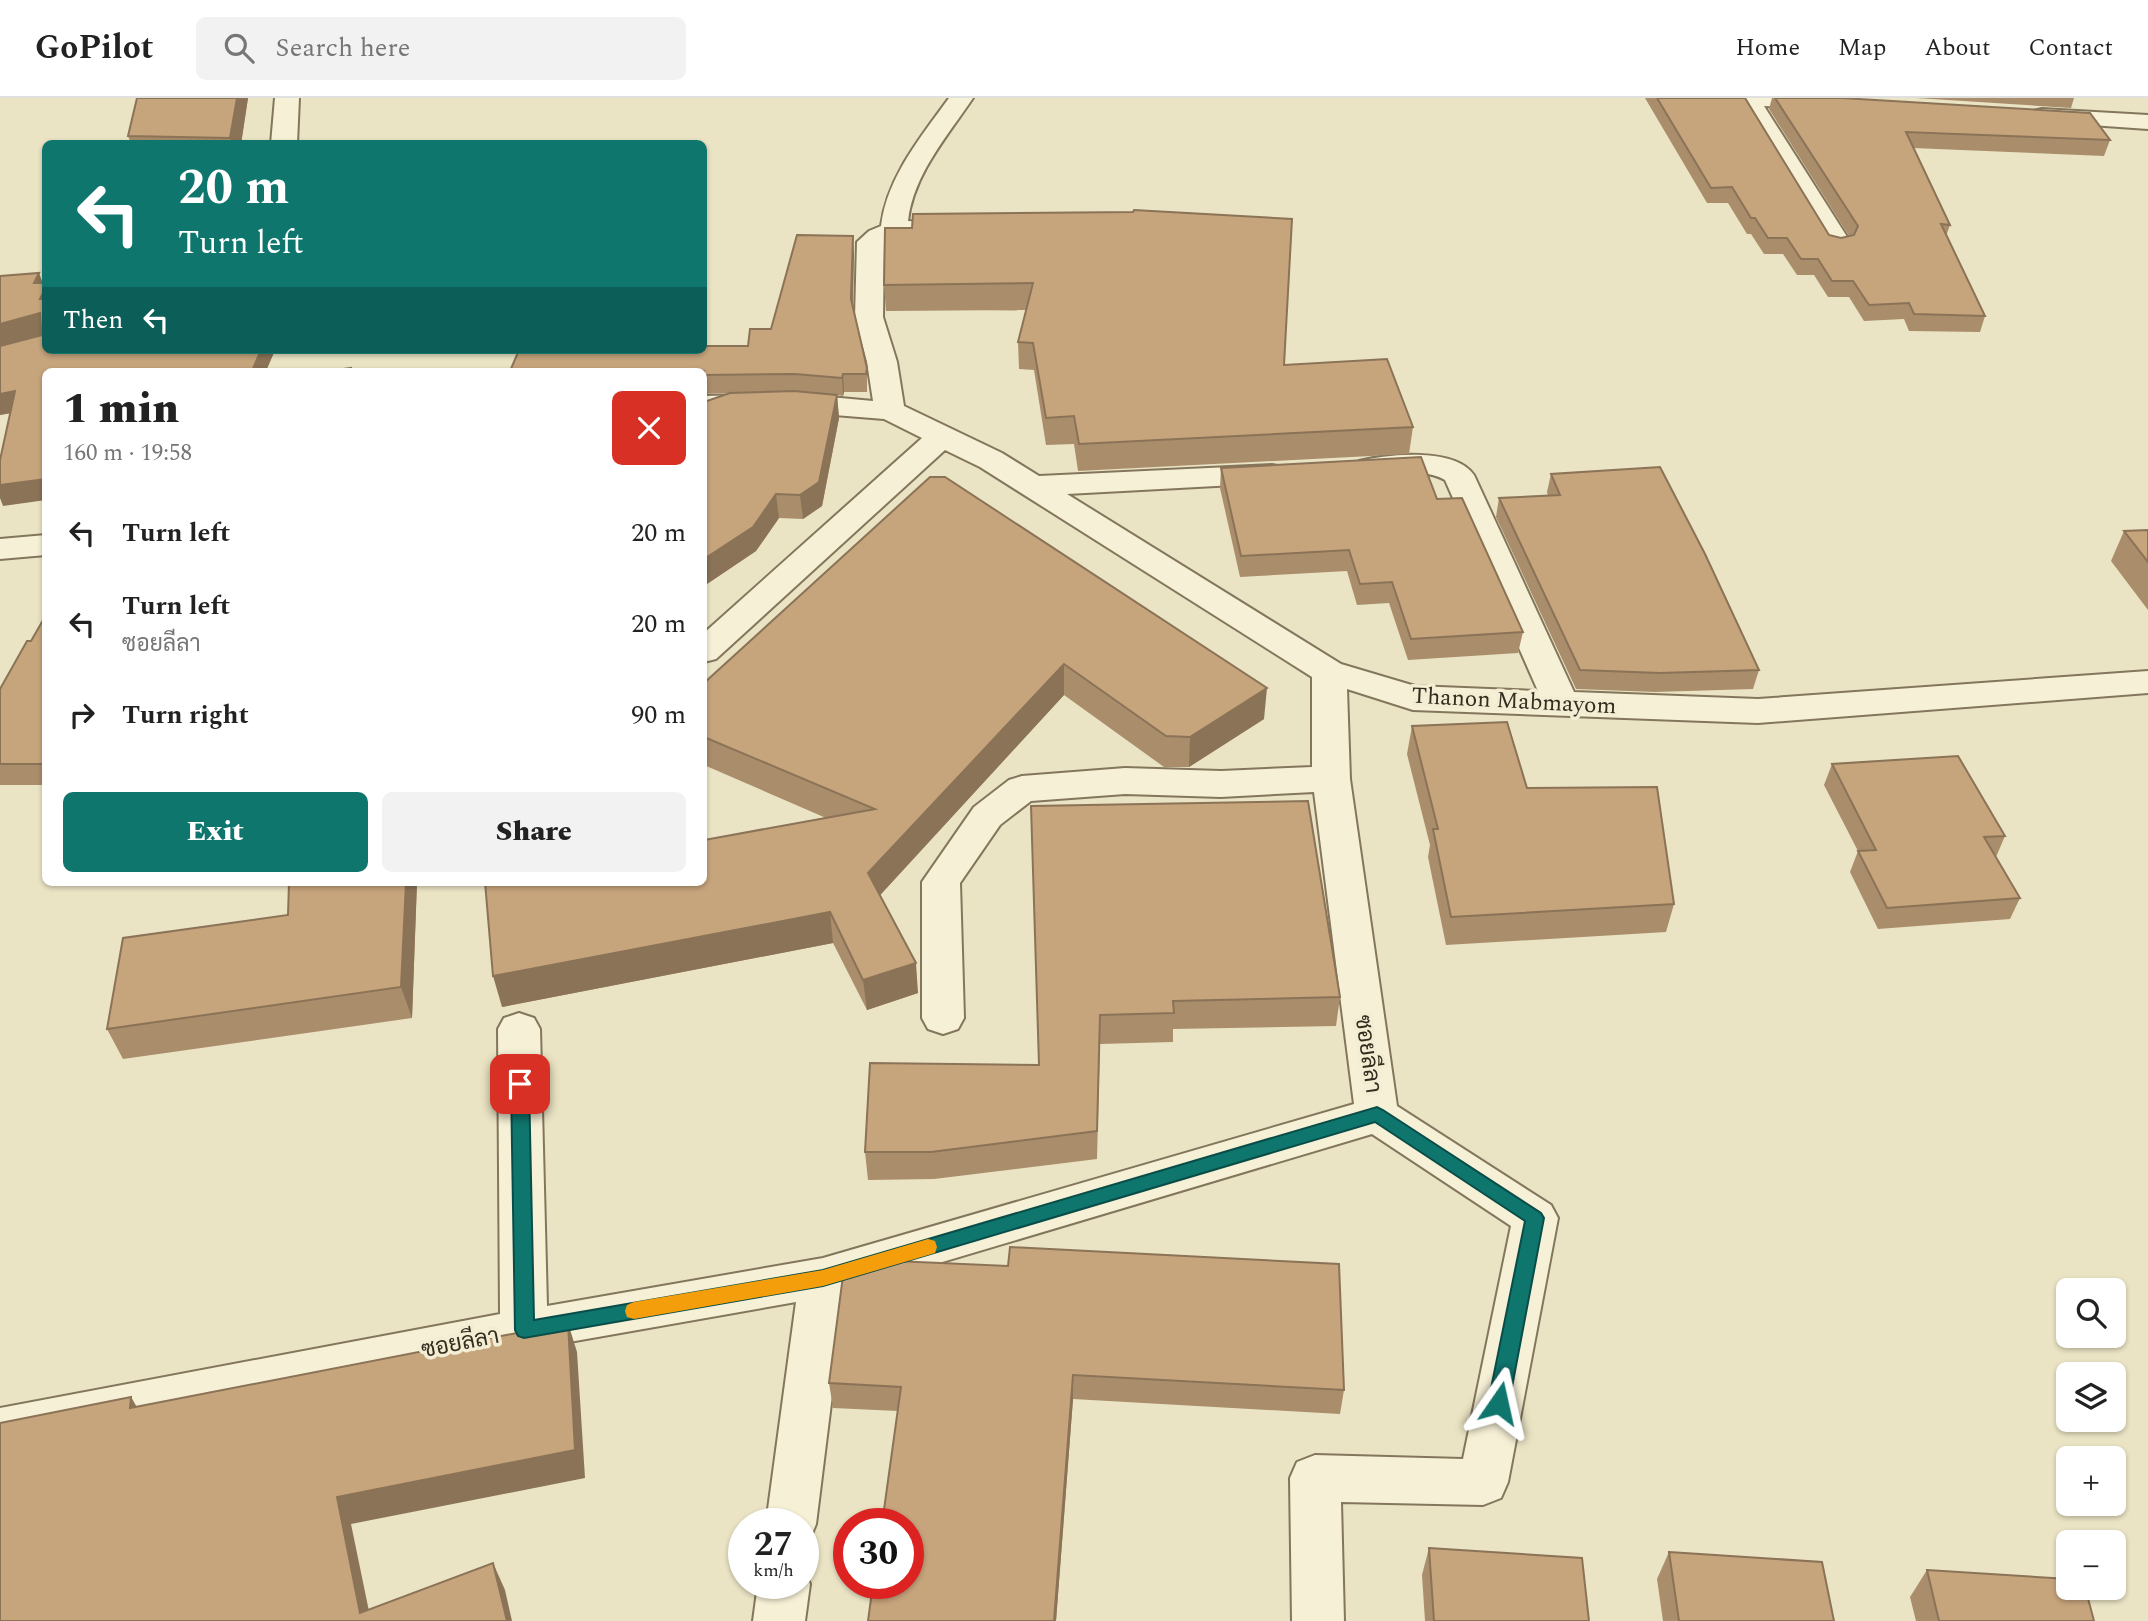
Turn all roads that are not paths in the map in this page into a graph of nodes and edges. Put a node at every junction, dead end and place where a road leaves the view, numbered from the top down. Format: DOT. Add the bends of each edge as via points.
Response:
graph roads {
  1 [pos="287,98"];
  2 [pos="961,98"];
  3 [pos="1747,98"];
  4 [pos="1753,98"];
  5 [pos="1849,104"];
  6 [pos="2066,108"];
  7 [pos="2014,114"];
  8 [pos="2148,122"];
  9 [pos="284,140"];
  10 [pos="894,229"];
  11 [pos="961,229"];
  12 [pos="1837,243"];
  13 [pos="707,405"];
  14 [pos="890,411"];
  15 [pos="942,436"];
  16 [pos="1347,470"];
  17 [pos="1306,472"];
  18 [pos="1033,486"];
  19 [pos="42,545"];
  20 [pos="0,550"];
  21 [pos="707,648"];
  22 [pos="1329,672"];
  23 [pos="2148,682"];
  24 [pos="1561,703"];
  25 [pos="1332,779"];
  26 [pos="943,1018"];
  27 [pos="519,1029"];
  28 [pos="1377,1115"];
  29 [pos="823,1278"];
  30 [pos="524,1330"];
  31 [pos="0,1430"];
  32 [pos="794,1508"];
  33 [pos="782,1599"];
  34 [pos="779,1621"];
  35 [pos="1318,1621"];
  1 -- 9 [label="street"];
  2 -- 10 [label="street" via="923,152 897,201"];
  3 -- 12 [label="street"];
  4 -- 5 [label="street"];
  6 -- 7 [label="street"];
  6 -- 8 [label="street"];
  10 -- 11 [label="street"];
  10 -- 14 [label="street" via="871,242 869,317"];
  13 -- 14 [label="street, Thanon Mabmayom" via="797,403"];
  14 -- 15 [label="street, Thanon Mabmayom"];
  15 -- 18 [label="street, Thanon Mabmayom"];
  15 -- 21 [label="street"];
  16 -- 24 [label="street" via="1429,465 1448,467 1458,475"];
  17 -- 18 [label="street"];
  18 -- 22 [label="street, Thanon Mabmayom"];
  19 -- 20 [label="street"];
  22 -- 24 [label="street, Thanon Mabmayom" via="1413,698"];
  22 -- 25 [label="street, ซอยลีลา"];
  23 -- 24 [label="street, Thanon Mabmayom" via="1758,711"];
  25 -- 26 [label="street" via="1125,781 1022,789 987,816 942,882"];
  25 -- 28 [label="street, ซอยลีลา"];
  27 -- 30 [label="street"];
  28 -- 29 [label="street, ซอยลีลา"];
  28 -- 35 [label="street" via="1535,1218 1483,1482 1315,1478"];
  29 -- 30 [label="street, ซอยลีลา"];
  29 -- 32 [label="street"];
  30 -- 31 [label="street, ซอยลีลา"];
  33 -- 34 [label="street"];
}
